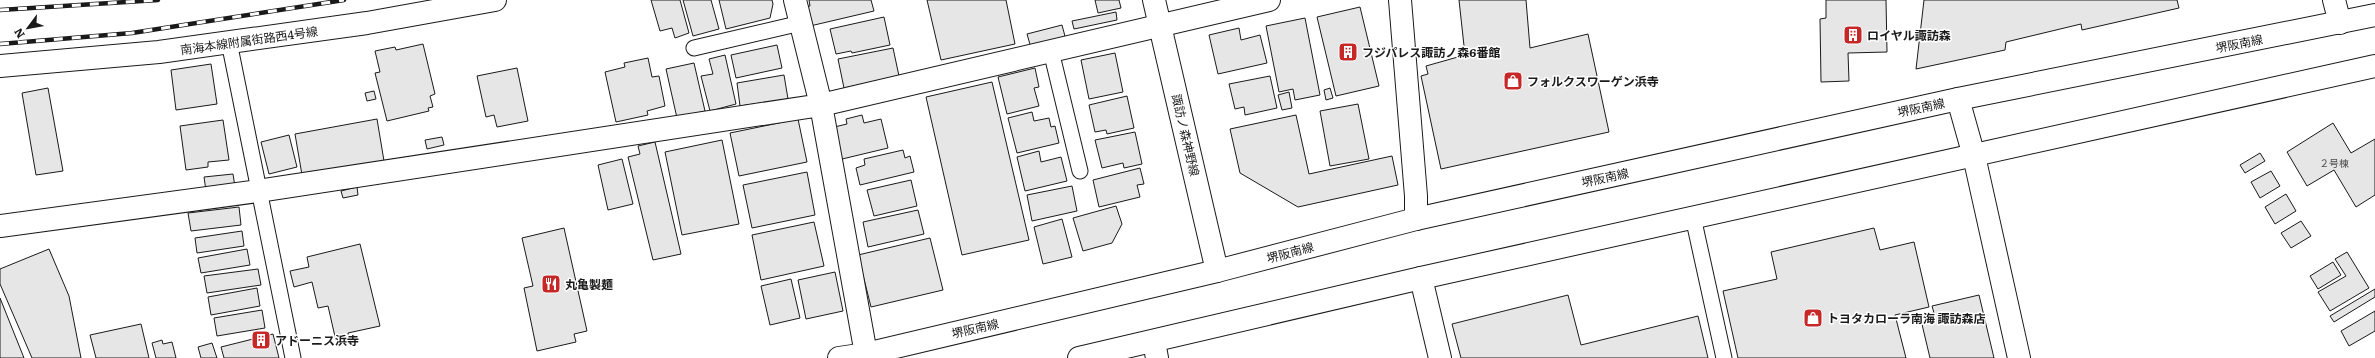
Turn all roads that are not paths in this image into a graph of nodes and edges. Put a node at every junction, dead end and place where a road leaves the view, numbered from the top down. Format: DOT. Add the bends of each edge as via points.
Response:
graph roads {
  1 [pos="495,0"];
  2 [pos="795,0"];
  3 [pos="1154,0"];
  4 [pos="1269,0"];
  5 [pos="1400,0"];
  6 [pos="2334,0"];
  7 [pos="2375,15"];
  8 [pos="801,23"];
  9 [pos="2340,23"];
  10 [pos="1160,26"];
  11 [pos="229,42"];
  12 [pos="694,48"];
  13 [pos="1051,51"];
  14 [pos="0,66"];
  15 [pos="2375,66"];
  16 [pos="1958,99"];
  17 [pos="821,105"];
  18 [pos="1974,156"];
  19 [pos="1080,171"];
  20 [pos="258,191"];
  21 [pos="1693,218"];
  22 [pos="1416,219"];
  23 [pos="0,226"];
  24 [pos="1217,271"];
  25 [pos="1421,278"];
  26 [pos="1155,350"];
  27 [pos="866,354"];
  28 [pos="293,358"];
  29 [pos="839,358"];
  30 [pos="1079,358"];
  31 [pos="1440,358"];
  32 [pos="1724,358"];
  33 [pos="2020,358"];
  1 -- 11 [label="street, 南海本線附属街路西4号線" via="367,23"];
  2 -- 8 [label="street"];
  3 -- 10 [label="street, 諏訪ノ森神野線"];
  4 -- 10 [label="street"];
  5 -- 22 [label="street"];
  6 -- 9 [label="street"];
  7 -- 9 [label="street, 堺阪南線"];
  8 -- 12 [label="lane"];
  8 -- 17 [label="street"];
  9 -- 16 [label="street, 堺阪南線"];
  10 -- 13 [label="street"];
  10 -- 24 [label="street, 諏訪ノ森神野線"];
  11 -- 14 [label="street, 南海本線附属街路西4号線" via="159,52"];
  11 -- 20 [label="lane"];
  13 -- 17 [label="street"];
  13 -- 19 [label="lane"];
  15 -- 18 [label="street"];
  16 -- 18 [label="street"];
  16 -- 22 [label="street, 堺阪南線"];
  17 -- 20 [label="street"];
  17 -- 27 [label="street"];
  18 -- 21 [label="street"];
  18 -- 33 [label="street"];
  20 -- 23 [label="street"];
  20 -- 28 [label="lane"];
  21 -- 25 [label="street"];
  21 -- 32 [label="lane"];
  22 -- 24 [label="street, 堺阪南線"];
  24 -- 27 [label="street, 堺阪南線"];
  25 -- 26 [label="street"];
  25 -- 31 [label="street"];
  26 -- 30 [label="street"];
  27 -- 29 [label="street, 堺阪南線"];
}
